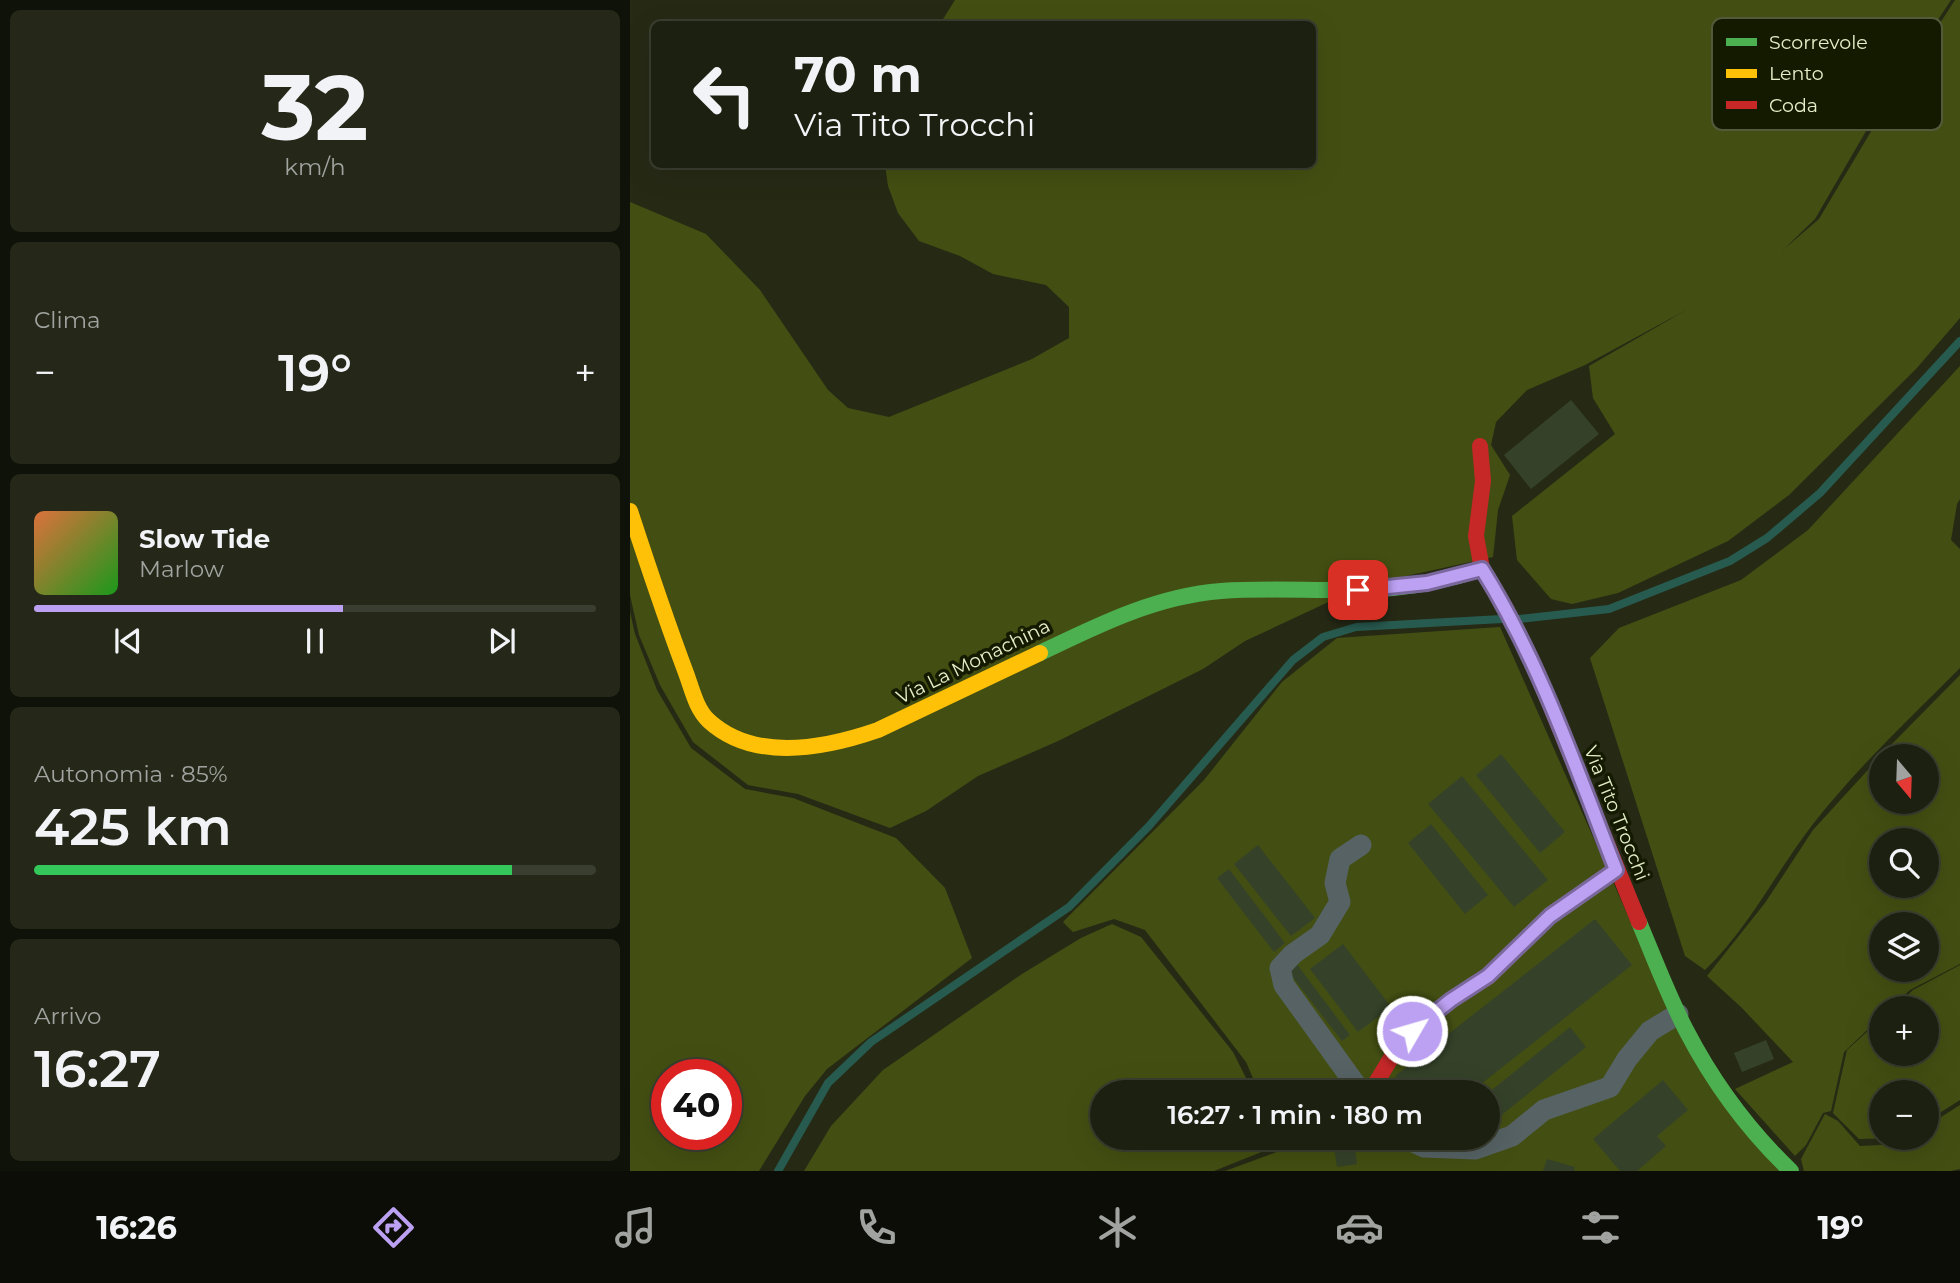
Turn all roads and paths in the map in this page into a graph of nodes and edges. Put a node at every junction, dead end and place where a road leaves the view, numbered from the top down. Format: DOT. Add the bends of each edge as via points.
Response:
graph roads {
  1 [pos="1480,446"];
  2 [pos="630,511"];
  3 [pos="1482,569"];
  4 [pos="1361,845"];
  5 [pos="1616,870"];
  6 [pos="1678,1014"];
  7 [pos="1352,1080"];
  8 [pos="1378,1080"];
  9 [pos="1500,1140"];
  10 [pos="1791,1171"];
  1 -- 3 [label="street, Via Tito Trocchi" via="1483,481 1476,536"];
  2 -- 3 [label="street, Via La Monachina" via="675,648 706,717 734,738 783,748 839,743 878,730 1109,620 1162,601 1220,591 1392,588"];
  3 -- 5 [label="street, Via Tito Trocchi" via="1533,663"];
  4 -- 7 [label="street" via="1340,859 1335,883 1340,902 1320,934 1280,968 1284,985"];
  5 -- 6 [label="street, Via Tito Trocchi"];
  5 -- 8 [label="street" via="1550,916 1488,976 1412,1031"];
  6 -- 9 [label="street" via="1650,1031 1610,1087 1544,1110"];
  6 -- 10 [label="street, Via Tito Trocchi" via="1712,1076 1768,1149"];
}
